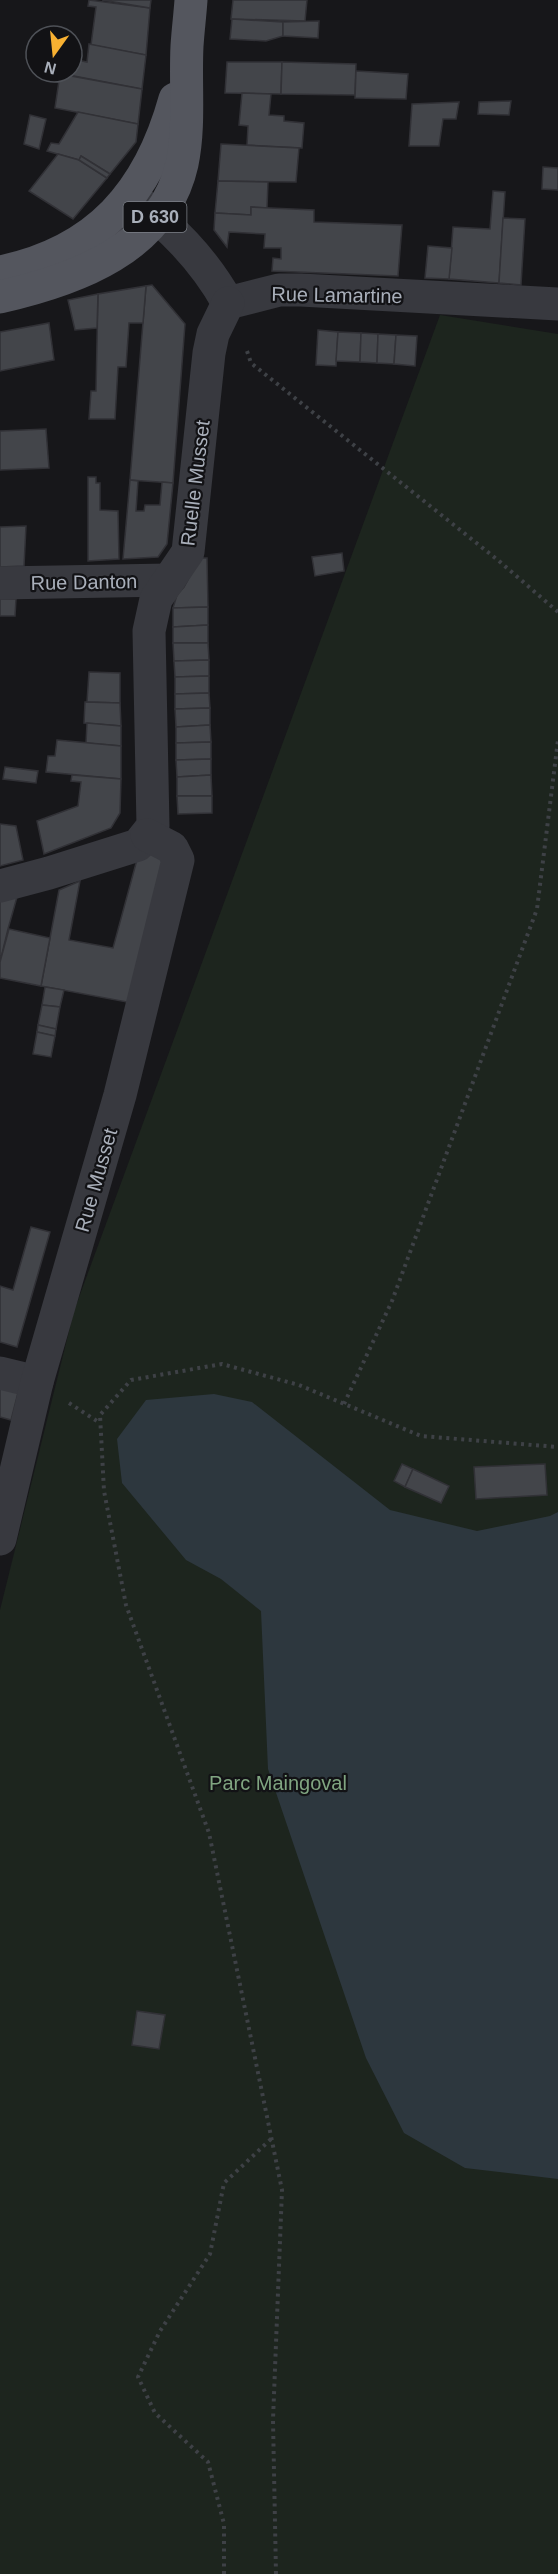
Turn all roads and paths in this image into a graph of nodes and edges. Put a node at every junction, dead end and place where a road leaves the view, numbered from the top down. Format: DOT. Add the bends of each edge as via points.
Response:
graph roads {
  1 [pos="191,0"];
  2 [pos="187,44"];
  3 [pos="130,195"];
  4 [pos="156,216"];
  5 [pos="0,272"];
  6 [pos="0,297"];
  7 [pos="228,303"];
  8 [pos="558,303"];
  9 [pos="169,580"];
  10 [pos="0,584"];
  11 [pos="558,612"];
  12 [pos="558,740"];
  13 [pos="147,836"];
  14 [pos="0,886"];
  15 [pos="0,1373"];
  16 [pos="37,1382"];
  17 [pos="344,1404"];
  18 [pos="558,1447"];
  19 [pos="0,1539"];
  20 [pos="271,2139"];
  21 [pos="224,2574"];
  22 [pos="276,2574"];
  1 -- 2 [label="main road, D 630"];
  2 -- 3 [label="main road, D 630" via="162,141"];
  2 -- 4 [label="main road, D 630" via="182,164"];
  3 -- 4 [label="street"];
  3 -- 5 [label="main road, D 630" via="105,224 71,248 51,258"];
  4 -- 6 [label="main road, D 630" via="124,250 86,272"];
  4 -- 7 [label="street" via="205,266"];
  7 -- 8 [label="street, Rue Lamartine" via="279,290 301,290"];
  7 -- 9 [label="street, Ruelle Musset" via="213,334 209,353 191,537 182,564"];
  7 -- 11 [label="path" via="251,363"];
  9 -- 10 [label="street, Rue Danton"];
  9 -- 13 [label="street, Ruelle Musset" via="156,599 149,630 154,815"];
  12 -- 17 [label="path" via="537,909 392,1300"];
  13 -- 14 [label="street" via="138,844"];
  13 -- 16 [label="street, Rue Musset" via="172,848 178,860 120,1095"];
  15 -- 16 [label="street"];
  16 -- 19 [label="street, Rue Musset"];
  17 -- 18 [label="path" via="421,1436"];
  17 -- 20 [label="path" via="299,1384 222,1364 131,1380 100,1415 104,1491 126,1605 209,1833"];
  20 -- 21 [label="path" via="224,2183 210,2254 160,2331 138,2377 155,2413 208,2462 224,2524"];
  20 -- 22 [label="path" via="282,2190 273,2420"];
}
